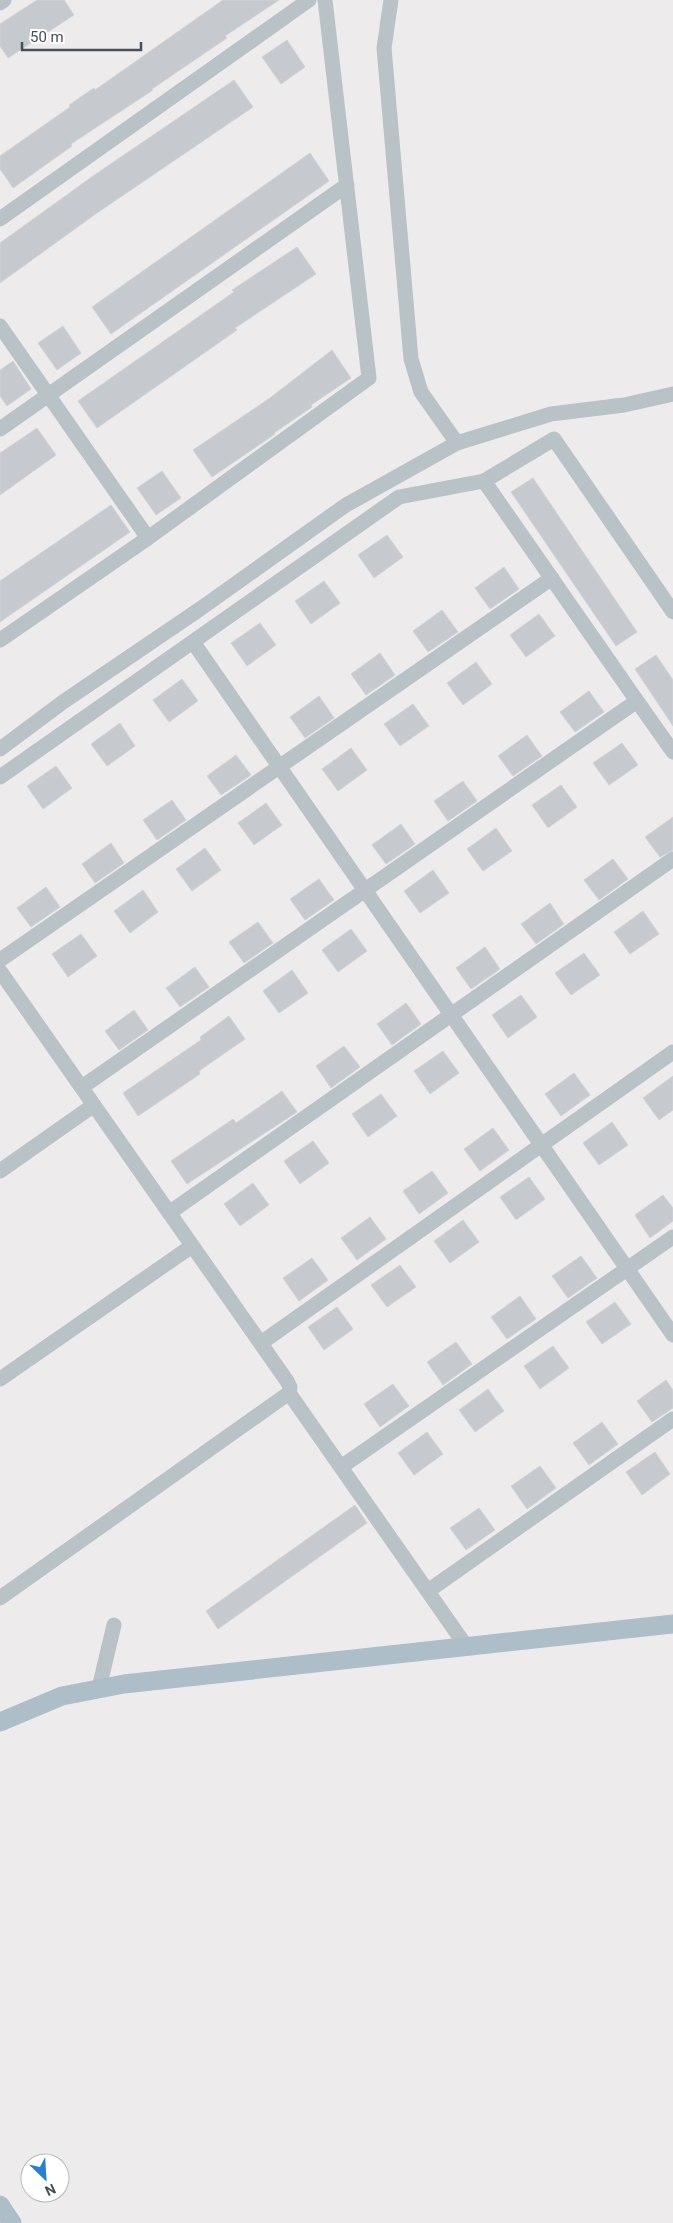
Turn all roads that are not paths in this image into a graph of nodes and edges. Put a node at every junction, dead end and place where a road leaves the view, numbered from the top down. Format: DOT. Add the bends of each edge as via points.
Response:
graph roads {
  1 [pos="4,0"];
  2 [pos="309,0"];
  3 [pos="325,0"];
  4 [pos="391,0"];
  5 [pos="0,3"];
  6 [pos="347,185"];
  7 [pos="0,219"];
  8 [pos="0,326"];
  9 [pos="673,394"];
  10 [pos="49,396"];
  11 [pos="0,429"];
  12 [pos="457,443"];
  13 [pos="484,481"];
  14 [pos="148,538"];
  15 [pos="552,578"];
  16 [pos="673,612"];
  17 [pos="0,640"];
  18 [pos="193,642"];
  19 [pos="637,701"];
  20 [pos="0,749"];
  21 [pos="673,752"];
  22 [pos="279,766"];
  23 [pos="0,777"];
  24 [pos="673,859"];
  25 [pos="365,890"];
  26 [pos="0,960"];
  27 [pos="0,971"];
  28 [pos="451,1015"];
  29 [pos="673,1052"];
  30 [pos="82,1087"];
  31 [pos="94,1106"];
  32 [pos="541,1145"];
  33 [pos="0,1171"];
  34 [pos="169,1213"];
  35 [pos="673,1237"];
  36 [pos="192,1246"];
  37 [pos="627,1269"];
  38 [pos="673,1336"];
  39 [pos="260,1343"];
  40 [pos="0,1379"];
  41 [pos="289,1393"];
  42 [pos="673,1418"];
  43 [pos="341,1467"];
  44 [pos="428,1591"];
  45 [pos="0,1598"];
  46 [pos="673,1624"];
  47 [pos="114,1625"];
  48 [pos="466,1646"];
  49 [pos="99,1688"];
  50 [pos="0,1722"];
  51 [pos="0,2205"];
  52 [pos="12,2223"];
  1 -- 5 [label="street"];
  2 -- 7 [label="street"];
  3 -- 6 [label="street"];
  4 -- 12 [label="street" via="384,48 411,359 420,392"];
  6 -- 10 [label="street"];
  6 -- 14 [label="street" via="369,378"];
  8 -- 10 [label="street"];
  9 -- 12 [label="street" via="624,405 551,414"];
  10 -- 11 [label="street"];
  10 -- 14 [label="street"];
  12 -- 20 [label="street" via="346,505"];
  13 -- 15 [label="street"];
  13 -- 16 [label="street" via="554,438"];
  13 -- 18 [label="street" via="399,497"];
  14 -- 17 [label="street"];
  15 -- 19 [label="street"];
  15 -- 22 [label="street"];
  18 -- 22 [label="street"];
  18 -- 23 [label="street"];
  19 -- 21 [label="street"];
  19 -- 25 [label="street"];
  22 -- 25 [label="street"];
  22 -- 26 [label="street"];
  24 -- 28 [label="street"];
  25 -- 28 [label="street"];
  25 -- 30 [label="street"];
  27 -- 30 [label="street"];
  28 -- 32 [label="street"];
  28 -- 34 [label="street"];
  29 -- 32 [label="street"];
  30 -- 31 [label="street"];
  31 -- 33 [label="street"];
  31 -- 34 [label="street"];
  32 -- 37 [label="street"];
  32 -- 39 [label="street"];
  34 -- 36 [label="street"];
  35 -- 37 [label="street"];
  36 -- 39 [label="street"];
  36 -- 40 [label="street"];
  37 -- 38 [label="street"];
  37 -- 43 [label="street"];
  39 -- 41 [label="street" via="287,1381"];
  41 -- 43 [label="street"];
  41 -- 45 [label="street"];
  42 -- 44 [label="street"];
  43 -- 44 [label="street"];
  44 -- 48 [label="street"];
  46 -- 48 [label="main road"];
  47 -- 49 [label="street"];
  48 -- 49 [label="main road"];
  49 -- 50 [label="main road" via="62,1696"];
  51 -- 52 [label="main road"];
}
